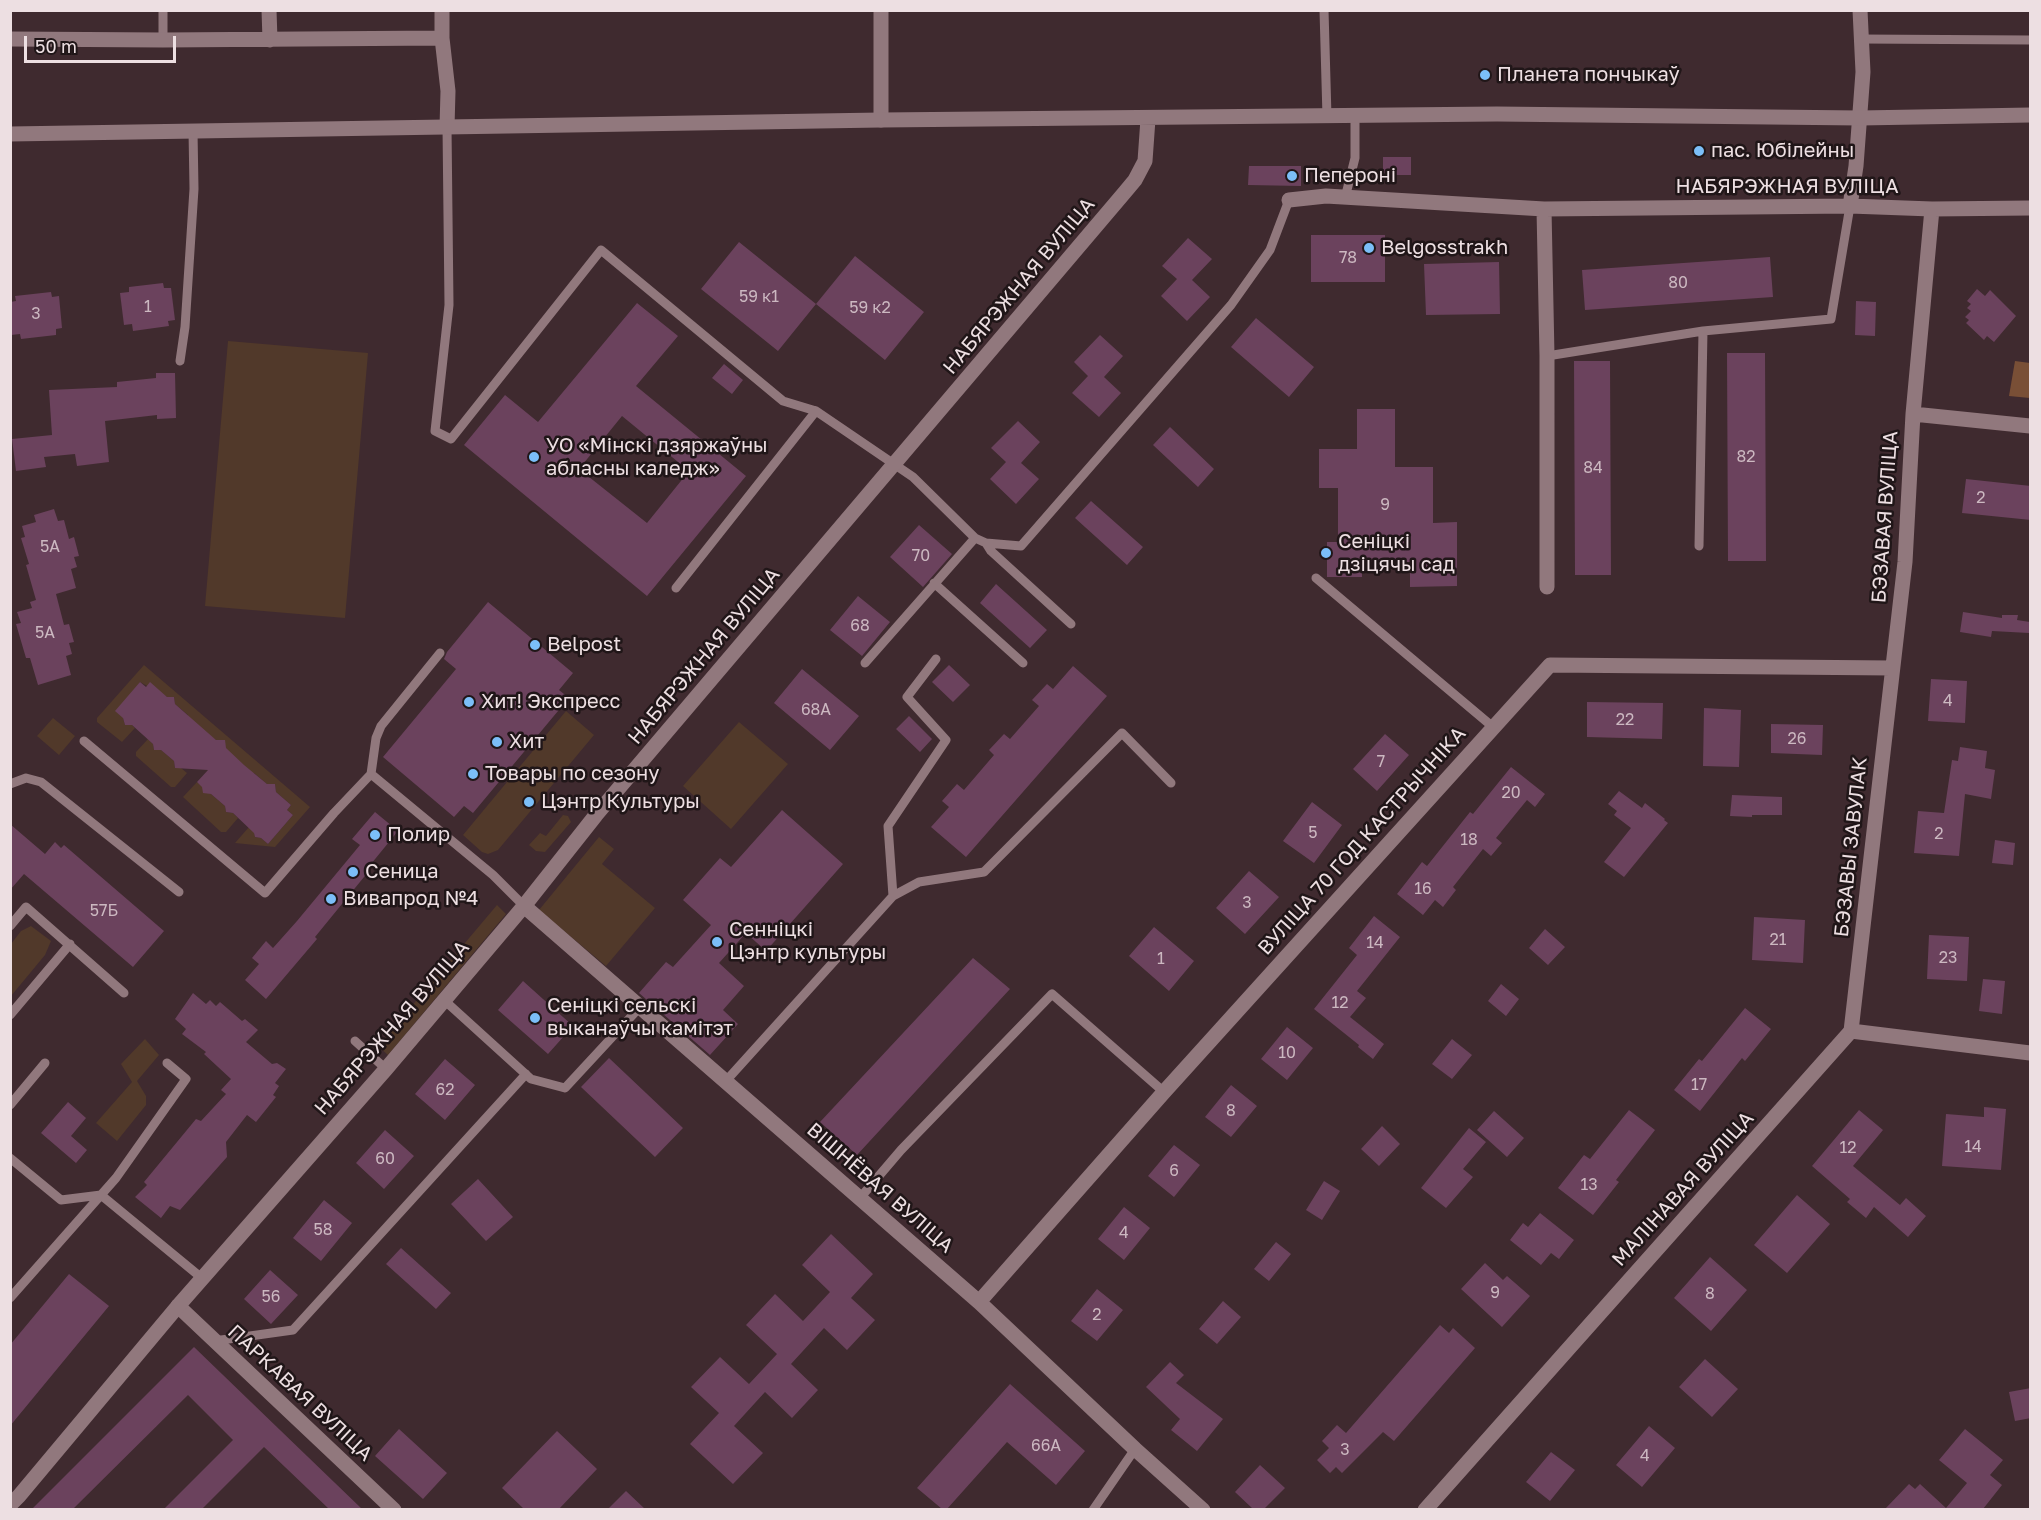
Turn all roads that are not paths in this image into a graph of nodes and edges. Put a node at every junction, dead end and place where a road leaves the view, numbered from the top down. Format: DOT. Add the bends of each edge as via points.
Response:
graph roads {
  1 [pos="163,10"];
  2 [pos="268,10"];
  3 [pos="442,10"];
  4 [pos="881,10"];
  5 [pos="1324,10"];
  6 [pos="1860,10"];
  7 [pos="442,38"];
  8 [pos="10,39"];
  9 [pos="1860,39"];
  10 [pos="163,40"];
  11 [pos="270,40"];
  12 [pos="2031,40"];
  13 [pos="2031,115"];
  14 [pos="1355,116"];
  15 [pos="1327,117"];
  16 [pos="1860,118"];
  17 [pos="1148,119"];
  18 [pos="881,120"];
  19 [pos="447,127"];
  20 [pos="193,131"];
  21 [pos="10,134"];
  22 [pos="1345,198"];
  23 [pos="1288,200"];
  24 [pos="1850,206"];
  25 [pos="2031,208"];
  26 [pos="1544,209"];
  27 [pos="1932,209"];
  28 [pos="1703,332"];
  29 [pos="1547,356"];
  30 [pos="180,361"];
  31 [pos="816,411"];
  32 [pos="1913,414"];
  33 [pos="2031,426"];
  34 [pos="895,465"];
  35 [pos="975,538"];
  36 [pos="986,543"];
  37 [pos="1699,546"];
  38 [pos="1316,578"];
  39 [pos="934,583"];
  40 [pos="1547,587"];
  41 [pos="676,588"];
  42 [pos="1071,624"];
  43 [pos="440,653"];
  44 [pos="936,659"];
  45 [pos="865,663"];
  46 [pos="1023,663"];
  47 [pos="1892,668"];
  48 [pos="1493,727"];
  49 [pos="84,741"];
  50 [pos="371,774"];
  51 [pos="1171,783"];
  52 [pos="10,784"];
  53 [pos="179,892"];
  54 [pos="893,896"];
  55 [pos="524,906"];
  56 [pos="10,926"];
  57 [pos="70,945"];
  58 [pos="124,993"];
  59 [pos="444,1000"];
  60 [pos="640,1007"];
  61 [pos="10,1015"];
  62 [pos="1851,1031"];
  63 [pos="355,1041"];
  64 [pos="2031,1053"];
  65 [pos="45,1063"];
  66 [pos="167,1063"];
  67 [pos="386,1069"];
  68 [pos="526,1074"];
  69 [pos="725,1082"];
  70 [pos="1164,1092"];
  71 [pos="10,1106"];
  72 [pos="10,1158"];
  73 [pos="101,1195"];
  74 [pos="860,1198"];
  75 [pos="202,1279"];
  76 [pos="10,1298"];
  77 [pos="979,1302"];
  78 [pos="178,1306"];
  79 [pos="214,1341"];
  80 [pos="1135,1449"];
  81 [pos="10,1504"];
  82 [pos="394,1509"];
  83 [pos="1093,1509"];
  84 [pos="1203,1509"];
  85 [pos="1425,1509"];
  1 -- 10 [label="lane"];
  2 -- 11 [label="street"];
  3 -- 7 [label="street"];
  4 -- 18 [label="street"];
  5 -- 15 [label="lane"];
  6 -- 9 [label="street"];
  7 -- 11 [label="street"];
  7 -- 19 [label="street" via="448,91"];
  8 -- 10 [label="street"];
  9 -- 12 [label="lane"];
  9 -- 16 [label="street"];
  10 -- 11 [label="street"];
  13 -- 16 [label="street"];
  14 -- 15 [label="street"];
  14 -- 16 [label="street"];
  14 -- 22 [label="lane" via="1354,158"];
  15 -- 17 [label="street"];
  16 -- 24 [label="street"];
  17 -- 18 [label="street"];
  17 -- 34 [label="street, НАБЯРЭЖНАЯ ВУЛІЦА" via="1145,161 1136,180"];
  18 -- 19 [label="street"];
  19 -- 20 [label="street"];
  19 -- 31 [label="lane" via="449,305 435,431 451,439 601,250 783,401"];
  20 -- 21 [label="street"];
  20 -- 30 [label="lane" via="194,189"];
  22 -- 23 [label="street, НАБЯРЭЖНАЯ ВУЛІЦА"];
  22 -- 26 [label="street, НАБЯРЭЖНАЯ ВУЛІЦА"];
  23 -- 36 [label="lane" via="1270,250 1231,305 1021,546"];
  24 -- 26 [label="street, НАБЯРЭЖНАЯ ВУЛІЦА"];
  24 -- 27 [label="street, НАБЯРЭЖНАЯ ВУЛІЦА"];
  24 -- 28 [label="lane" via="1832,319"];
  25 -- 27 [label="street, НАБЯРЭЖНАЯ ВУЛІЦА"];
  26 -- 29 [label="street"];
  27 -- 32 [label="street"];
  28 -- 29 [label="lane"];
  28 -- 37 [label="lane"];
  29 -- 40 [label="street"];
  31 -- 34 [label="lane"];
  31 -- 41 [label="lane"];
  32 -- 33 [label="street, БЭЗАВАЯ ВУЛІЦА"];
  32 -- 47 [label="street, БЭЗАВАЯ ВУЛІЦА" via="1905,562"];
  34 -- 35 [label="lane" via="913,477"];
  34 -- 55 [label="street, НАБЯРЭЖНАЯ ВУЛІЦА" via="596,815"];
  35 -- 36 [label="lane"];
  35 -- 39 [label="lane"];
  36 -- 42 [label="lane"];
  38 -- 48 [label="lane"];
  39 -- 45 [label="lane"];
  39 -- 46 [label="lane"];
  43 -- 50 [label="lane" via="381,726 372,754"];
  44 -- 54 [label="lane" via="907,697 946,740 888,826"];
  47 -- 48 [label="street, ВУЛІЦА 70 ГОД КАСТРЫЧНІКА" via="1550,664"];
  47 -- 62 [label="street, БЭЗАВЫ ЗАВУЛАК"];
  48 -- 70 [label="street, ВУЛІЦА 70 ГОД КАСТРЫЧНІКА"];
  49 -- 50 [label="lane" via="265,893"];
  50 -- 55 [label="lane" via="493,875"];
  51 -- 54 [label="lane" via="1122,733 984,872 919,882"];
  52 -- 53 [label="lane" via="26,778 41,782"];
  54 -- 69 [label="lane"];
  55 -- 59 [label="street, НАБЯРЭЖНАЯ ВУЛІЦА"];
  55 -- 60 [label="street, ВІШНЁВАЯ ВУЛІЦА"];
  56 -- 57 [label="lane" via="26,907"];
  57 -- 58 [label="lane"];
  57 -- 61 [label="lane"];
  59 -- 67 [label="street, НАБЯРЭЖНАЯ ВУЛІЦА"];
  59 -- 68 [label="lane"];
  60 -- 68 [label="lane" via="566,1088 531,1079"];
  60 -- 69 [label="street, ВІШНЁВАЯ ВУЛІЦА"];
  62 -- 64 [label="street"];
  62 -- 85 [label="street, МАЛІНАВАЯ ВУЛІЦА"];
  63 -- 67 [label="lane"];
  65 -- 71 [label="lane"];
  66 -- 73 [label="lane" via="186,1079"];
  67 -- 75 [label="street, НАБЯРЭЖНАЯ ВУЛІЦА"];
  68 -- 79 [label="lane" via="293,1330"];
  69 -- 74 [label="street, ВІШНЁВАЯ ВУЛІЦА"];
  70 -- 74 [label="lane" via="1052,994 901,1150"];
  70 -- 77 [label="street, ВУЛІЦА 70 ГОД КАСТРЫЧНІКА"];
  72 -- 73 [label="lane" via="61,1200"];
  73 -- 75 [label="lane"];
  73 -- 76 [label="lane"];
  74 -- 77 [label="street, ВІШНЁВАЯ ВУЛІЦА"];
  75 -- 78 [label="street, НАБЯРЭЖНАЯ ВУЛІЦА"];
  77 -- 80 [label="street, ВІШНЁВАЯ ВУЛІЦА"];
  78 -- 79 [label="street, ПАРКАВАЯ ВУЛІЦА"];
  78 -- 81 [label="street, НАБЯРЭЖНАЯ ВУЛІЦА"];
  79 -- 82 [label="street, ПАРКАВАЯ ВУЛІЦА"];
  80 -- 83 [label="lane"];
  80 -- 84 [label="street, ВІШНЁВАЯ ВУЛІЦА"];
}
